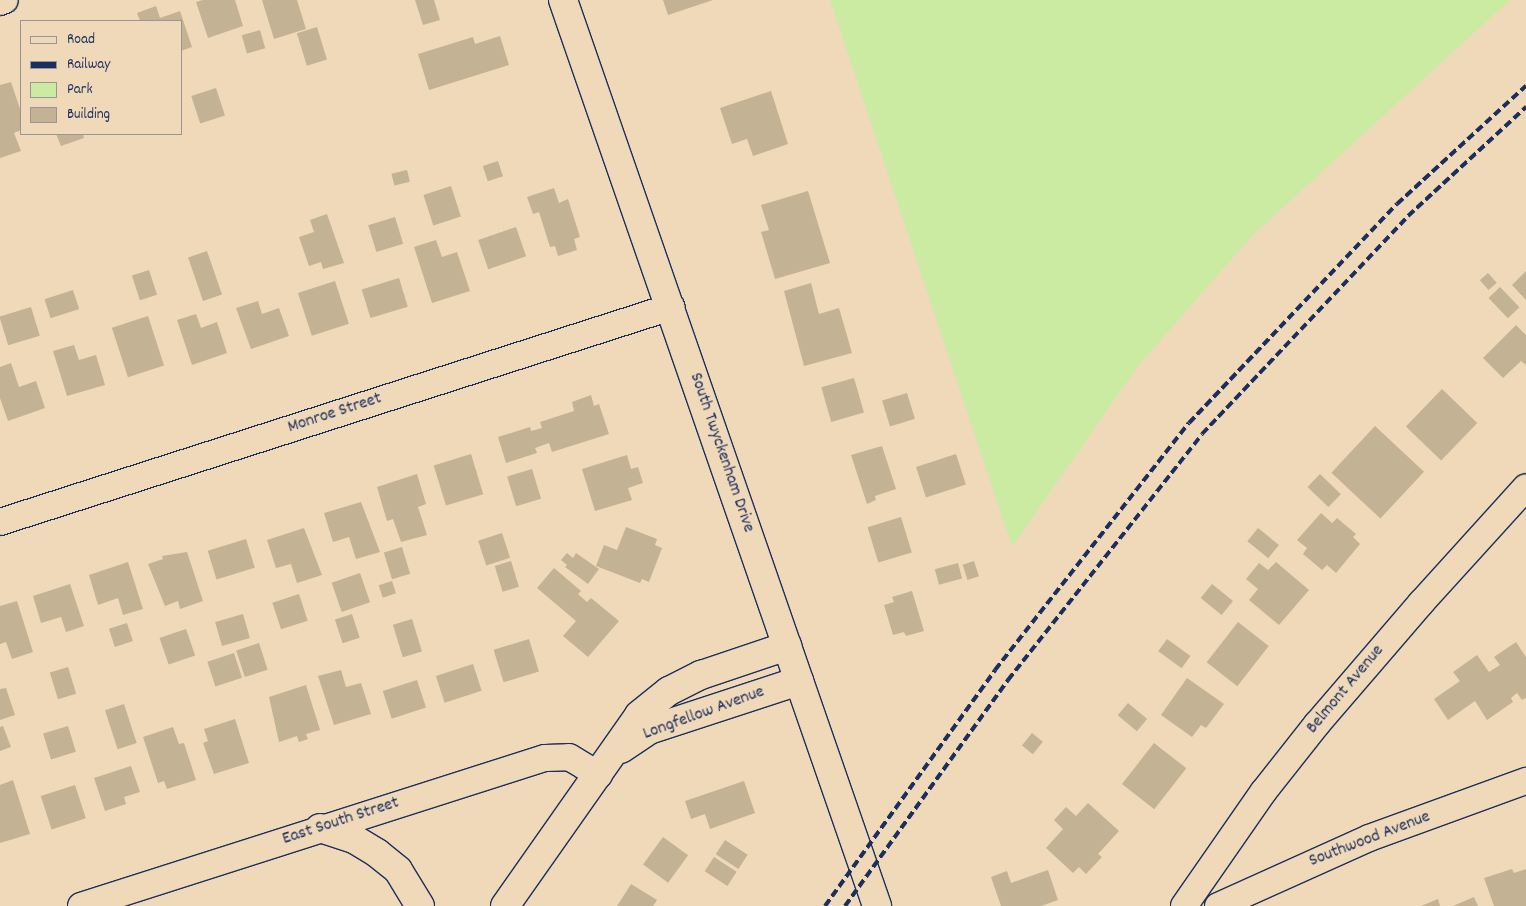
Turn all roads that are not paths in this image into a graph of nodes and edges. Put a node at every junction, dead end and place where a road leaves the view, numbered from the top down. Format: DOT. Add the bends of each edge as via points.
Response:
graph roads {
  1 [pos="5,0"];
  2 [pos="563,0"];
  3 [pos="0,2"];
  4 [pos="671,307"];
  5 [pos="1526,487"];
  6 [pos="0,522"];
  7 [pos="787,646"];
  8 [pos="799,681"];
  9 [pos="606,765"];
  10 [pos="1526,781"];
  11 [pos="320,828"];
  12 [pos="81,906"];
  13 [pos="420,906"];
  14 [pos="505,906"];
  15 [pos="877,906"];
  16 [pos="1184,906"];
  17 [pos="1218,906"];
  1 -- 3 [label="street"];
  2 -- 4 [label="street, South Twyckenham Drive"];
  4 -- 6 [label="street, Monroe Street"];
  4 -- 7 [label="street, South Twyckenham Drive"];
  5 -- 16 [label="street, Belmont Avenue" via="1317,724 1264,791"];
  7 -- 8 [label="street, South Twyckenham Drive"];
  7 -- 9 [label="street, Longfellow Avenue" via="701,675 669,691 639,715"];
  8 -- 9 [label="street, Longfellow Avenue" via="649,730"];
  8 -- 15 [label="street, South Twyckenham Drive"];
  9 -- 11 [label="street, East South Street" via="569,757 545,758"];
  9 -- 14 [label="street, Longfellow Avenue"];
  10 -- 17 [label="street, Southwood Avenue" via="1369,838"];
  11 -- 12 [label="street, East South Street"];
  11 -- 13 [label="street" via="354,839 377,853 398,870"];
}
